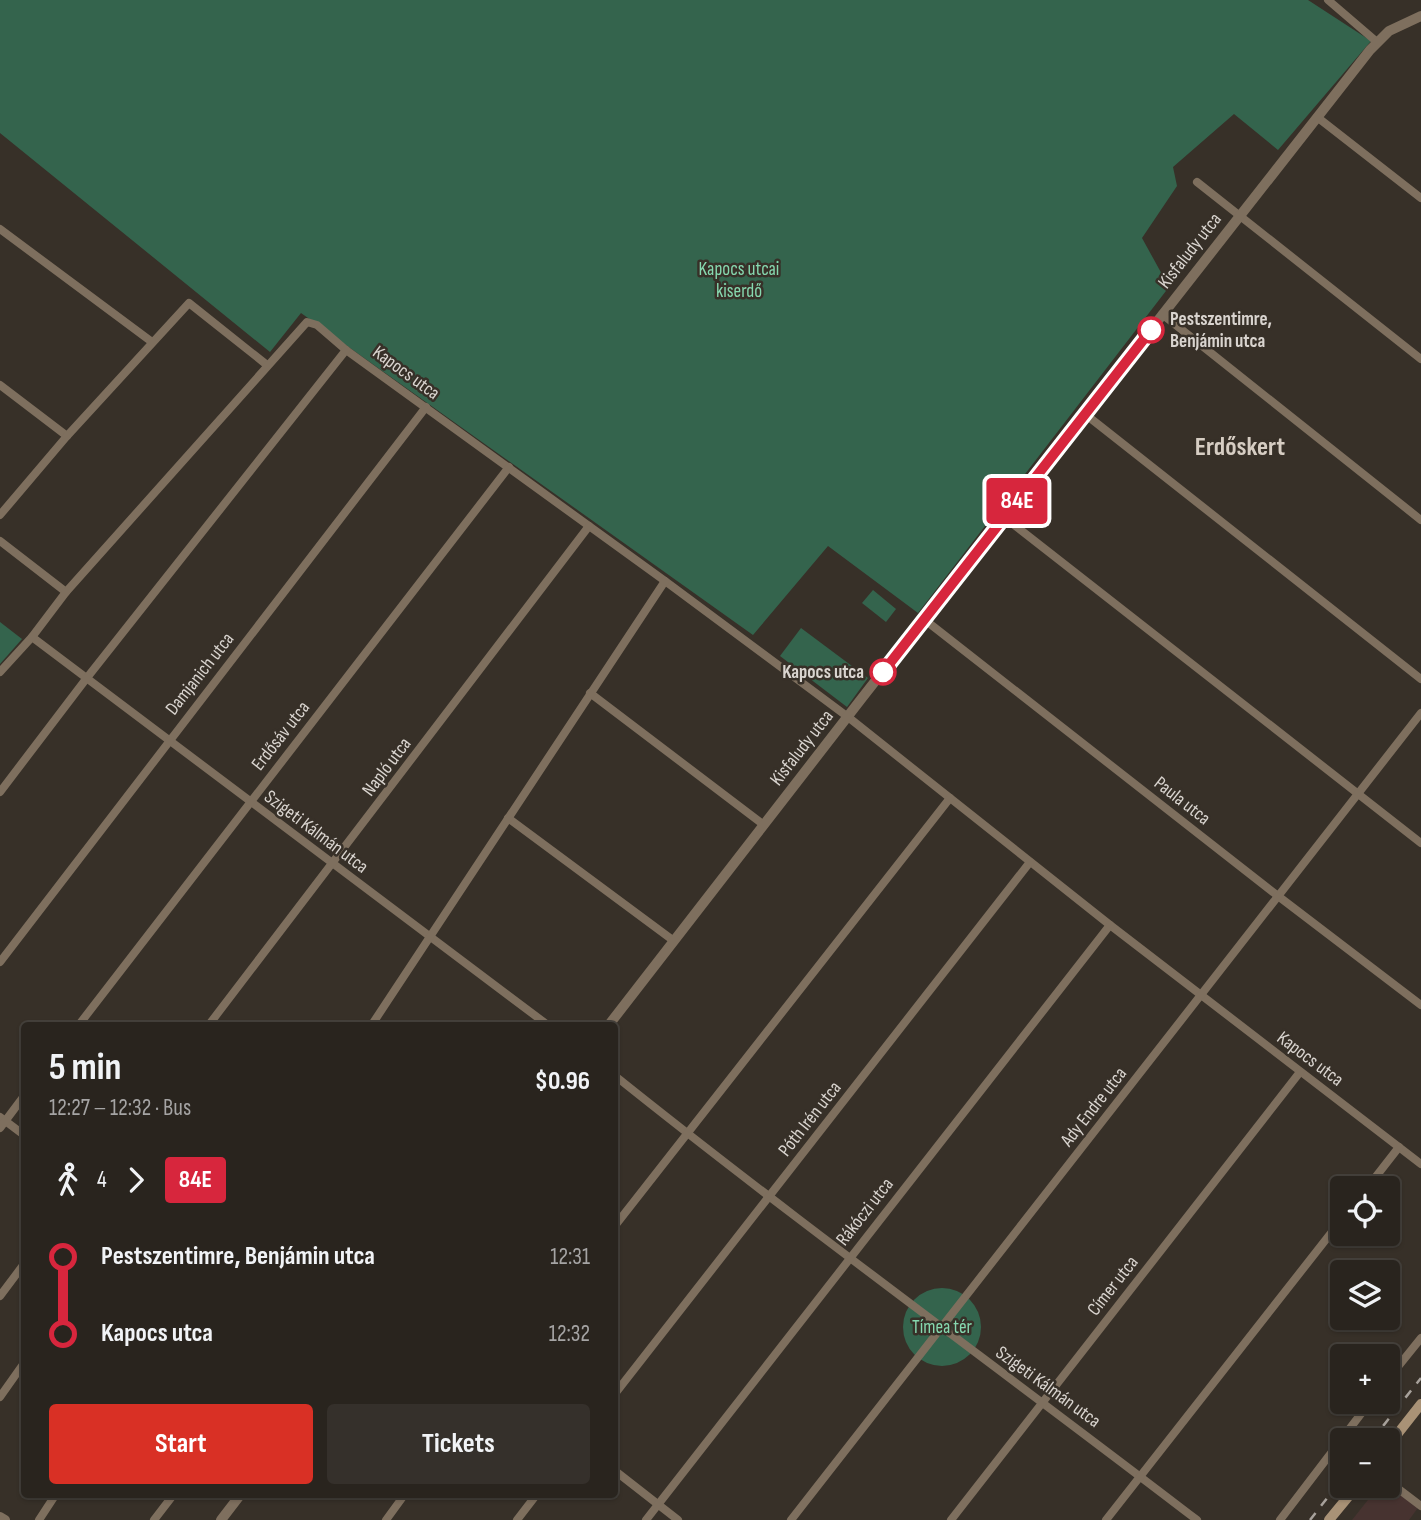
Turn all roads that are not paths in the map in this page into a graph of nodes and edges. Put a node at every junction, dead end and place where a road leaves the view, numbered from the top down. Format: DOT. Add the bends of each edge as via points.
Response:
graph roads {
  1 [pos="1328,0"];
  2 [pos="1421,16"];
  3 [pos="1377,42"];
  4 [pos="1317,117"];
  5 [pos="1197,182"];
  6 [pos="1421,198"];
  7 [pos="1240,216"];
  8 [pos="0,229"];
  9 [pos="1162,314"];
  10 [pos="152,342"];
  11 [pos="346,350"];
  12 [pos="1421,359"];
  13 [pos="267,365"];
  14 [pos="0,385"];
  15 [pos="426,407"];
  16 [pos="1085,414"];
  17 [pos="67,436"];
  18 [pos="509,467"];
  19 [pos="0,515"];
  20 [pos="1004,517"];
  21 [pos="1421,520"];
  22 [pos="589,526"];
  23 [pos="0,541"];
  24 [pos="666,581"];
  25 [pos="66,592"];
  26 [pos="925,620"];
  27 [pos="32,637"];
  28 [pos="0,672"];
  29 [pos="86,679"];
  30 [pos="1421,679"];
  31 [pos="590,693"];
  32 [pos="1421,713"];
  33 [pos="848,718"];
  34 [pos="169,740"];
  35 [pos="0,792"];
  36 [pos="1358,794"];
  37 [pos="950,798"];
  38 [pos="249,802"];
  39 [pos="508,818"];
  40 [pos="764,825"];
  41 [pos="1421,844"];
  42 [pos="1030,862"];
  43 [pos="332,864"];
  44 [pos="1278,896"];
  45 [pos="1110,925"];
  46 [pos="429,937"];
  47 [pos="674,941"];
  48 [pos="0,962"];
  49 [pos="1201,995"];
  50 [pos="1421,1005"];
  51 [pos="81,1022"];
  52 [pos="211,1022"];
  53 [pos="374,1022"];
  54 [pos="543,1022"];
  55 [pos="611,1022"];
  56 [pos="1300,1072"];
  57 [pos="618,1078"];
  58 [pos="21,1100"];
  59 [pos="2,1122"];
  60 [pos="21,1133"];
  61 [pos="687,1134"];
  62 [pos="1399,1147"];
  63 [pos="1421,1164"];
  64 [pos="1376,1176"];
  65 [pos="770,1195"];
  66 [pos="618,1222"];
  67 [pos="1330,1234"];
  68 [pos="850,1257"];
  69 [pos="21,1268"];
  70 [pos="0,1296"];
  71 [pos="941,1327"];
  72 [pos="1421,1338"];
  73 [pos="1400,1364"];
  74 [pos="21,1367"];
  75 [pos="618,1390"];
  76 [pos="0,1397"];
  77 [pos="1043,1401"];
  78 [pos="1421,1404"];
  79 [pos="1361,1414"];
  80 [pos="1400,1431"];
  81 [pos="618,1473"];
  82 [pos="1140,1476"];
  83 [pos="1400,1491"];
  84 [pos="53,1498"];
  85 [pos="171,1498"];
  86 [pos="238,1498"];
  87 [pos="402,1498"];
  88 [pos="534,1498"];
  89 [pos="1347,1498"];
  90 [pos="658,1505"];
  91 [pos="1421,1506"];
  92 [pos="0,1517"];
  93 [pos="5,1520"];
  94 [pos="38,1520"];
  95 [pos="154,1520"];
  96 [pos="221,1520"];
  97 [pos="386,1520"];
  98 [pos="517,1520"];
  99 [pos="646,1520"];
  100 [pos="678,1520"];
  101 [pos="791,1520"];
  102 [pos="951,1520"];
  103 [pos="1106,1520"];
  104 [pos="1196,1520"];
  105 [pos="1280,1520"];
  106 [pos="1329,1520"];
  1 -- 3 [label="street"];
  2 -- 3 [label="street, Kisfaludy utca"];
  3 -- 4 [label="street, Kisfaludy utca"];
  4 -- 6 [label="street"];
  4 -- 7 [label="street, Kisfaludy utca"];
  5 -- 7 [label="street"];
  7 -- 9 [label="street, Kisfaludy utca"];
  7 -- 12 [label="street"];
  8 -- 10 [label="street"];
  9 -- 16 [label="street, Kisfaludy utca"];
  9 -- 21 [label="street"];
  10 -- 13 [label="street" via="189,303"];
  10 -- 17 [label="street"];
  11 -- 13 [label="street, Kapocs utca" via="307,322"];
  11 -- 15 [label="street, Kapocs utca"];
  11 -- 29 [label="street"];
  13 -- 25 [label="street"];
  14 -- 17 [label="street"];
  15 -- 18 [label="street, Kapocs utca"];
  15 -- 34 [label="street, Damjanich utca"];
  16 -- 20 [label="street, Kisfaludy utca"];
  16 -- 30 [label="street"];
  17 -- 19 [label="street"];
  18 -- 22 [label="street, Kapocs utca"];
  18 -- 38 [label="street, Erdősáv utca"];
  20 -- 26 [label="street, Kisfaludy utca"];
  20 -- 36 [label="street"];
  22 -- 24 [label="street, Kapocs utca"];
  22 -- 43 [label="street, Napló utca"];
  23 -- 25 [label="street"];
  24 -- 31 [label="street"];
  24 -- 33 [label="street, Kapocs utca"];
  25 -- 27 [label="street"];
  26 -- 33 [label="street, Kisfaludy utca"];
  26 -- 44 [label="street, Paula utca"];
  27 -- 28 [label="street"];
  27 -- 29 [label="street, Szigeti Kálmán utca"];
  29 -- 34 [label="street, Szigeti Kálmán utca"];
  29 -- 35 [label="street"];
  31 -- 39 [label="street"];
  31 -- 40 [label="street"];
  32 -- 36 [label="street, Ady Endre utca"];
  33 -- 37 [label="street, Kapocs utca"];
  33 -- 40 [label="street, Kisfaludy utca"];
  34 -- 38 [label="street, Szigeti Kálmán utca"];
  34 -- 48 [label="street, Damjanich utca"];
  36 -- 41 [label="street"];
  36 -- 44 [label="street, Ady Endre utca"];
  37 -- 42 [label="street, Kapocs utca"];
  37 -- 61 [label="street"];
  38 -- 43 [label="street, Szigeti Kálmán utca"];
  38 -- 51 [label="street, Erdősáv utca"];
  39 -- 46 [label="street"];
  39 -- 47 [label="street"];
  40 -- 47 [label="street, Kisfaludy utca"];
  42 -- 45 [label="street, Kapocs utca"];
  42 -- 65 [label="street, Póth Irén utca"];
  43 -- 46 [label="street, Szigeti Kálmán utca"];
  43 -- 52 [label="street, Napló utca"];
  44 -- 49 [label="street, Ady Endre utca"];
  44 -- 50 [label="street, Paula utca"];
  45 -- 49 [label="street, Kapocs utca"];
  45 -- 68 [label="street, Rákóczi utca"];
  46 -- 53 [label="street"];
  46 -- 54 [label="street, Szigeti Kálmán utca"];
  47 -- 55 [label="street, Kisfaludy utca"];
  49 -- 56 [label="street, Kapocs utca"];
  49 -- 71 [label="street, Ady Endre utca"];
  56 -- 62 [label="street, Kapocs utca"];
  56 -- 77 [label="street, Címer utca"];
  57 -- 61 [label="street, Szigeti Kálmán utca"];
  58 -- 59 [label="street"];
  59 -- 60 [label="street"];
  61 -- 65 [label="street, Szigeti Kálmán utca"];
  61 -- 66 [label="street"];
  62 -- 63 [label="street, Kapocs utca"];
  62 -- 64 [label="street"];
  65 -- 68 [label="street, Szigeti Kálmán utca"];
  65 -- 75 [label="street, Póth Irén utca"];
  67 -- 82 [label="street"];
  68 -- 71 [label="street, Szigeti Kálmán utca"];
  68 -- 90 [label="street, Rákóczi utca"];
  69 -- 70 [label="street"];
  71 -- 77 [label="street, Szigeti Kálmán utca"];
  71 -- 101 [label="street, Ady Endre utca"];
  72 -- 73 [label="street"];
  74 -- 76 [label="street"];
  77 -- 82 [label="street, Szigeti Kálmán utca"];
  77 -- 102 [label="street, Címer utca"];
  78 -- 80 [label="main road"];
  79 -- 105 [label="street"];
  81 -- 90 [label="street"];
  82 -- 103 [label="street"];
  82 -- 104 [label="street, Szigeti Kálmán utca"];
  83 -- 91 [label="street"];
  84 -- 94 [label="street"];
  85 -- 95 [label="street"];
  86 -- 96 [label="street"];
  87 -- 97 [label="street"];
  88 -- 98 [label="street"];
  89 -- 106 [label="main road"];
  90 -- 99 [label="street, Rákóczi utca"];
  90 -- 100 [label="street"];
  92 -- 93 [label="street"];
}
